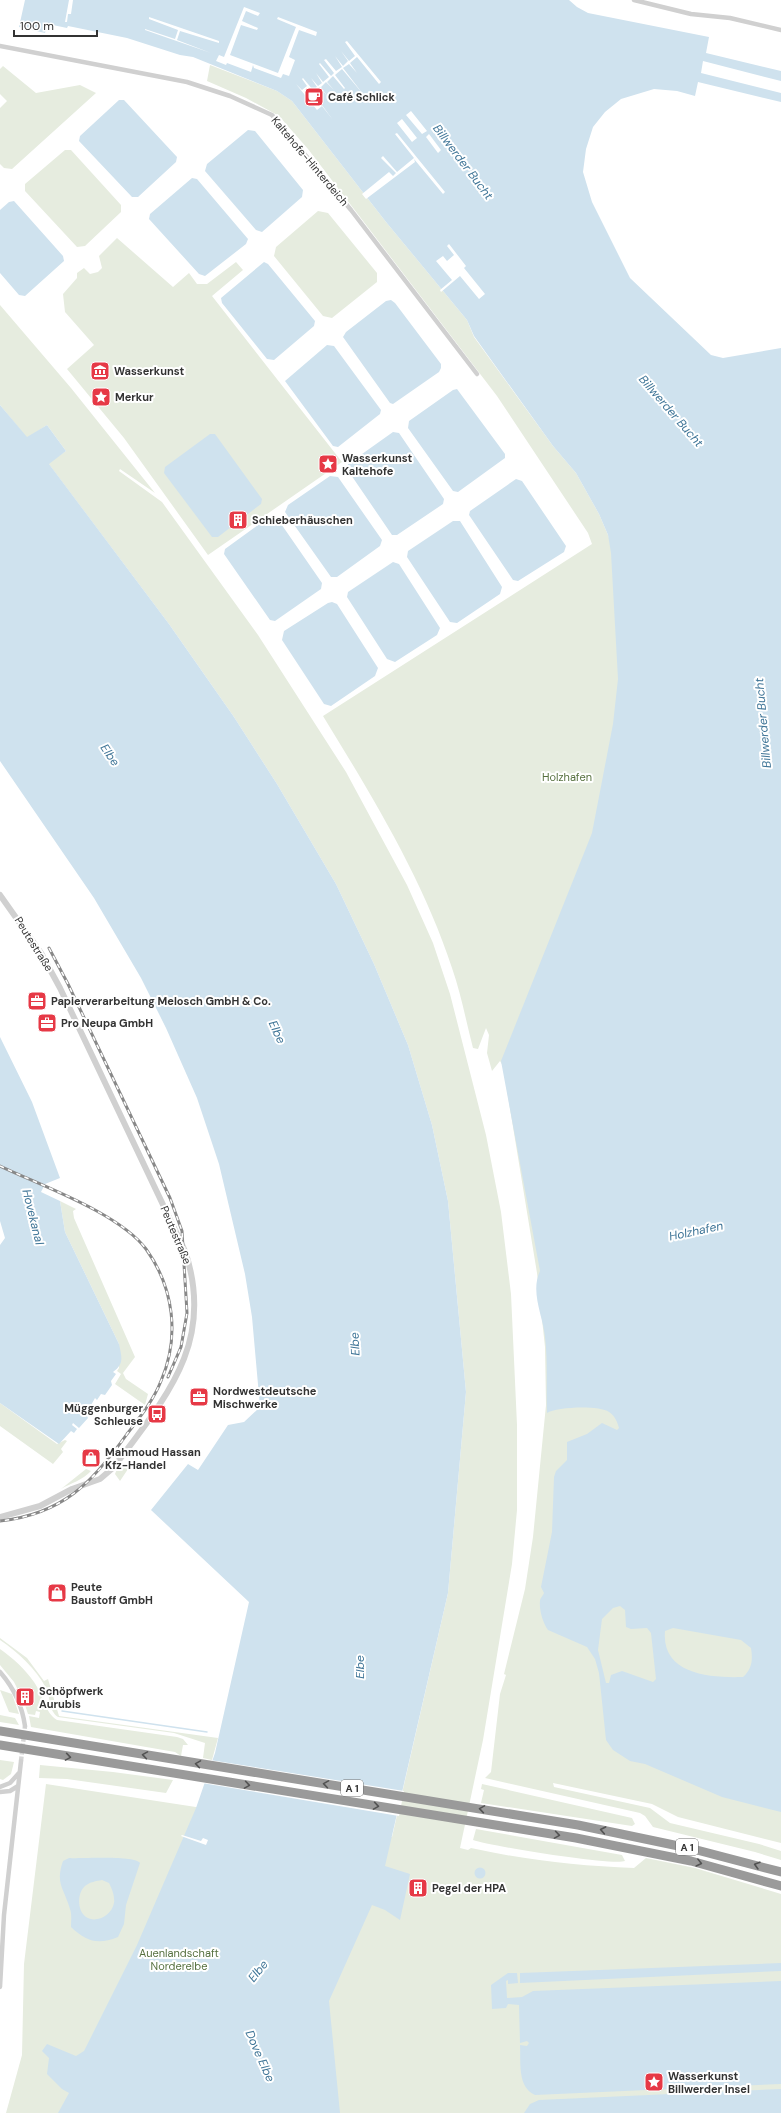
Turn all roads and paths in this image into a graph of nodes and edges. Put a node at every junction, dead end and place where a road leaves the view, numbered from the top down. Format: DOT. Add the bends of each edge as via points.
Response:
graph roads {
  1 [pos="634,0"];
  2 [pos="781,30"];
  3 [pos="0,46"];
  4 [pos="477,374"];
  5 [pos="0,895"];
  6 [pos="0,1517"];
  7 [pos="0,1672"];
  8 [pos="25,1726"];
  9 [pos="0,1731"];
  10 [pos="0,1746"];
  11 [pos="22,1761"];
  12 [pos="20,1772"];
  13 [pos="18,1786"];
  14 [pos="0,1787"];
  15 [pos="0,1792"];
  16 [pos="781,1872"];
  17 [pos="781,1886"];
  18 [pos="0,1987"];
  1 -- 2 [label="street" via="691,14 730,18"];
  3 -- 4 [label="street, Kaltehofe-Hinterdeich" via="187,82 230,96 272,115 351,210"];
  5 -- 6 [label="street, Peutestraße" via="22,924 57,984 185,1251 192,1275 195,1311 188,1350 177,1377 114,1467 100,1478 72,1488 40,1506"];
  7 -- 8 [label="street" via="16,1694"];
  16 -- 9 [label="highway, A 1, one-way" via="641,1837"];
  10 -- 17 [label="highway, A 1, one-way" via="519,1829 691,1861"];
  11 -- 12 [label="street"];
  12 -- 13 [label="street"];
  12 -- 14 [label="street" via="10,1783"];
  13 -- 15 [label="street" via="10,1792"];
  13 -- 18 [label="street" via="4,1915"];
}
